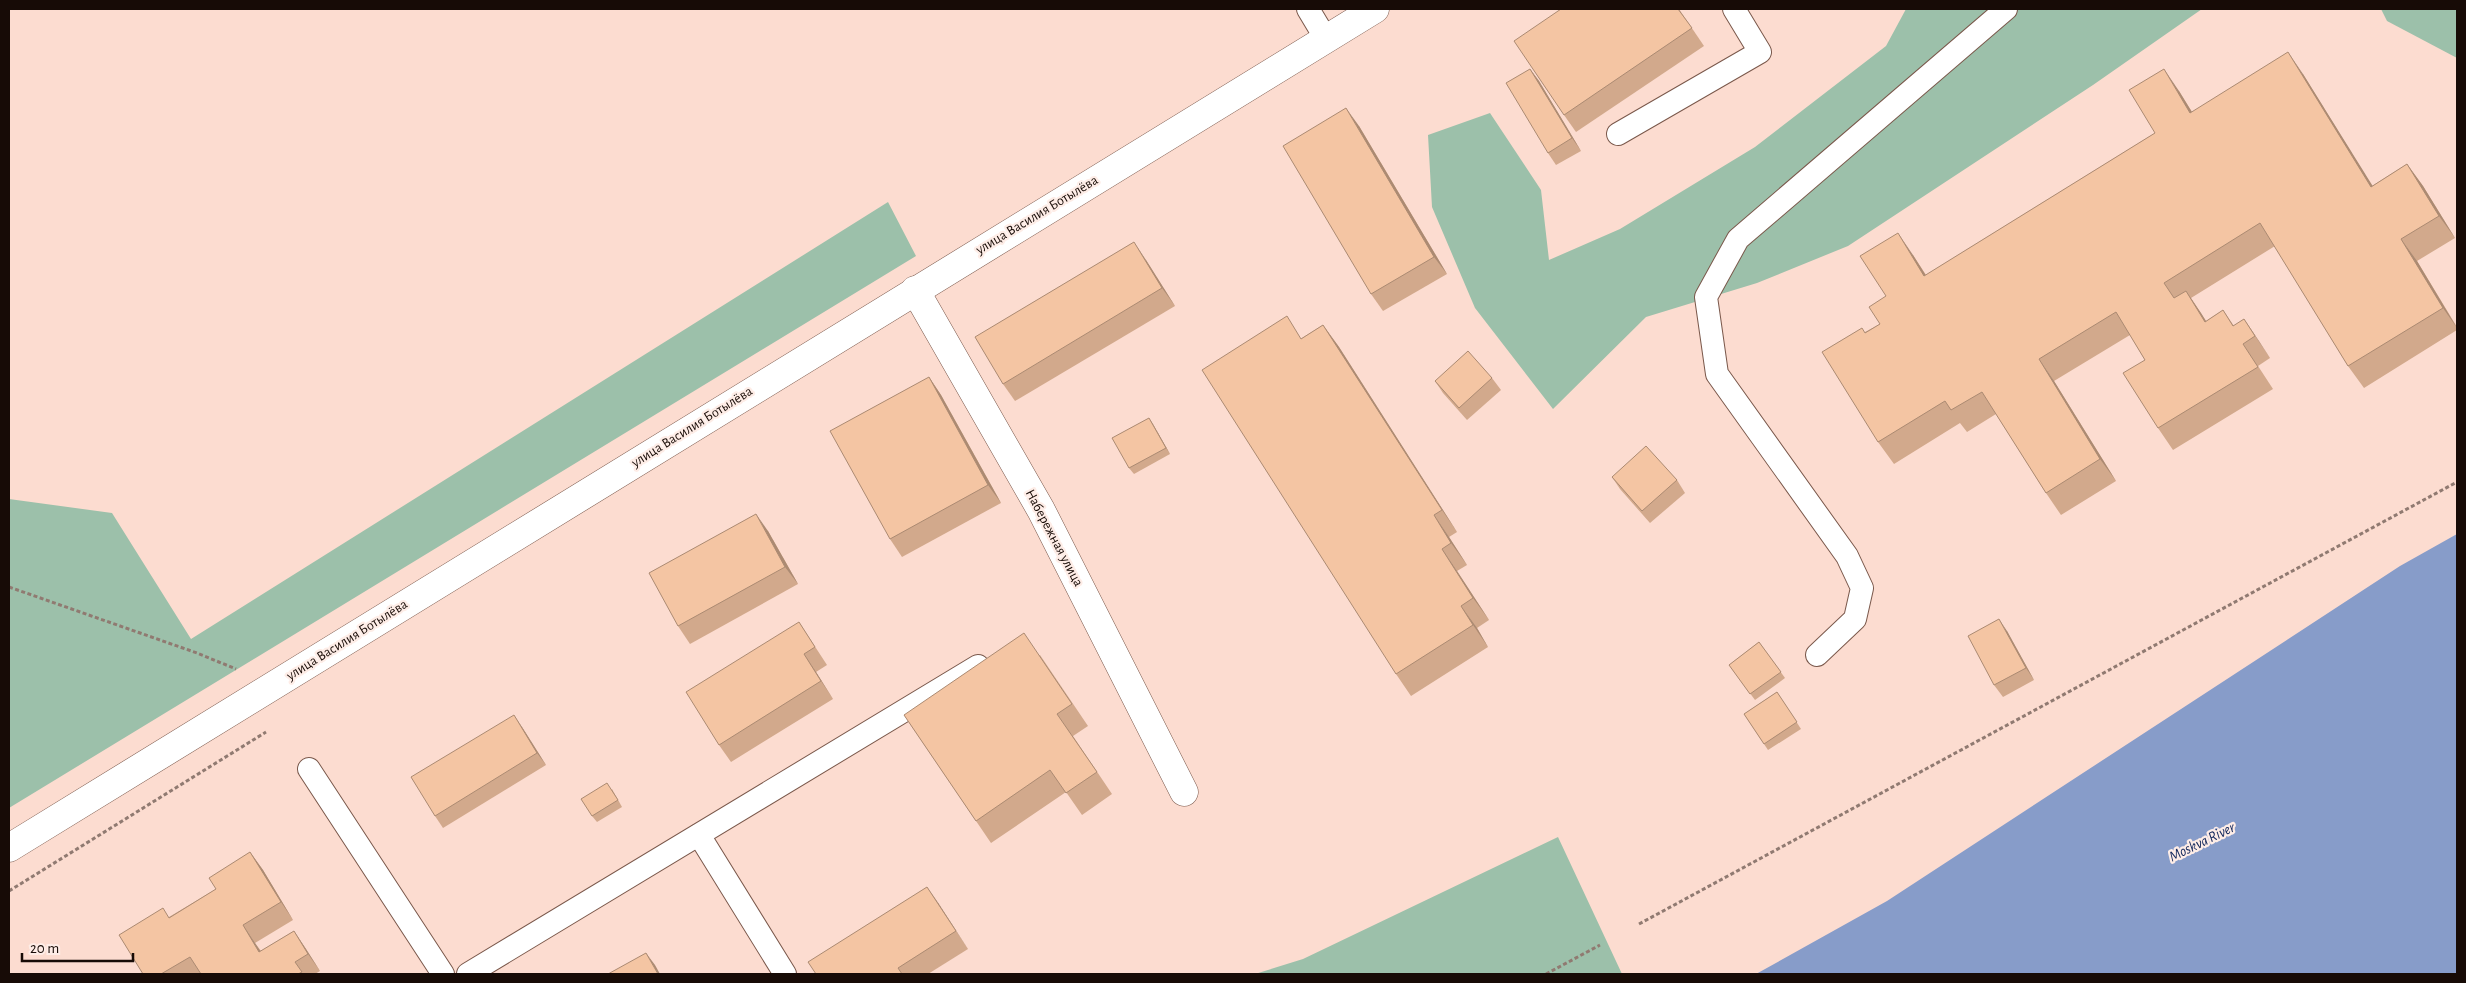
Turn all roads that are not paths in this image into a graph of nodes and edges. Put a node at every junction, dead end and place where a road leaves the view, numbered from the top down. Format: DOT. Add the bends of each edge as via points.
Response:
graph roads {
  1 [pos="1308,9"];
  2 [pos="1376,9"];
  3 [pos="1734,9"];
  4 [pos="2006,9"];
  5 [pos="1326,39"];
  6 [pos="1618,134"];
  7 [pos="915,290"];
  8 [pos="1817,655"];
  9 [pos="978,666"];
  10 [pos="309,769"];
  11 [pos="1184,792"];
  12 [pos="699,834"];
  13 [pos="9,848"];
  14 [pos="443,974"];
  15 [pos="468,974"];
  16 [pos="785,974"];
  1 -- 5 [label="lane"];
  2 -- 5 [label="street, улица Василия Ботылёва"];
  3 -- 6 [label="lane" via="1760,52"];
  4 -- 8 [label="lane" via="1738,239 1706,297 1717,374 1847,556 1862,588 1855,619"];
  5 -- 7 [label="street, улица Василия Ботылёва"];
  7 -- 11 [label="street, Набережная улица" via="1041,510"];
  7 -- 13 [label="street, улица Василия Ботылёва"];
  9 -- 12 [label="lane"];
  10 -- 14 [label="lane"];
  12 -- 15 [label="lane"];
  12 -- 16 [label="lane"];
}
